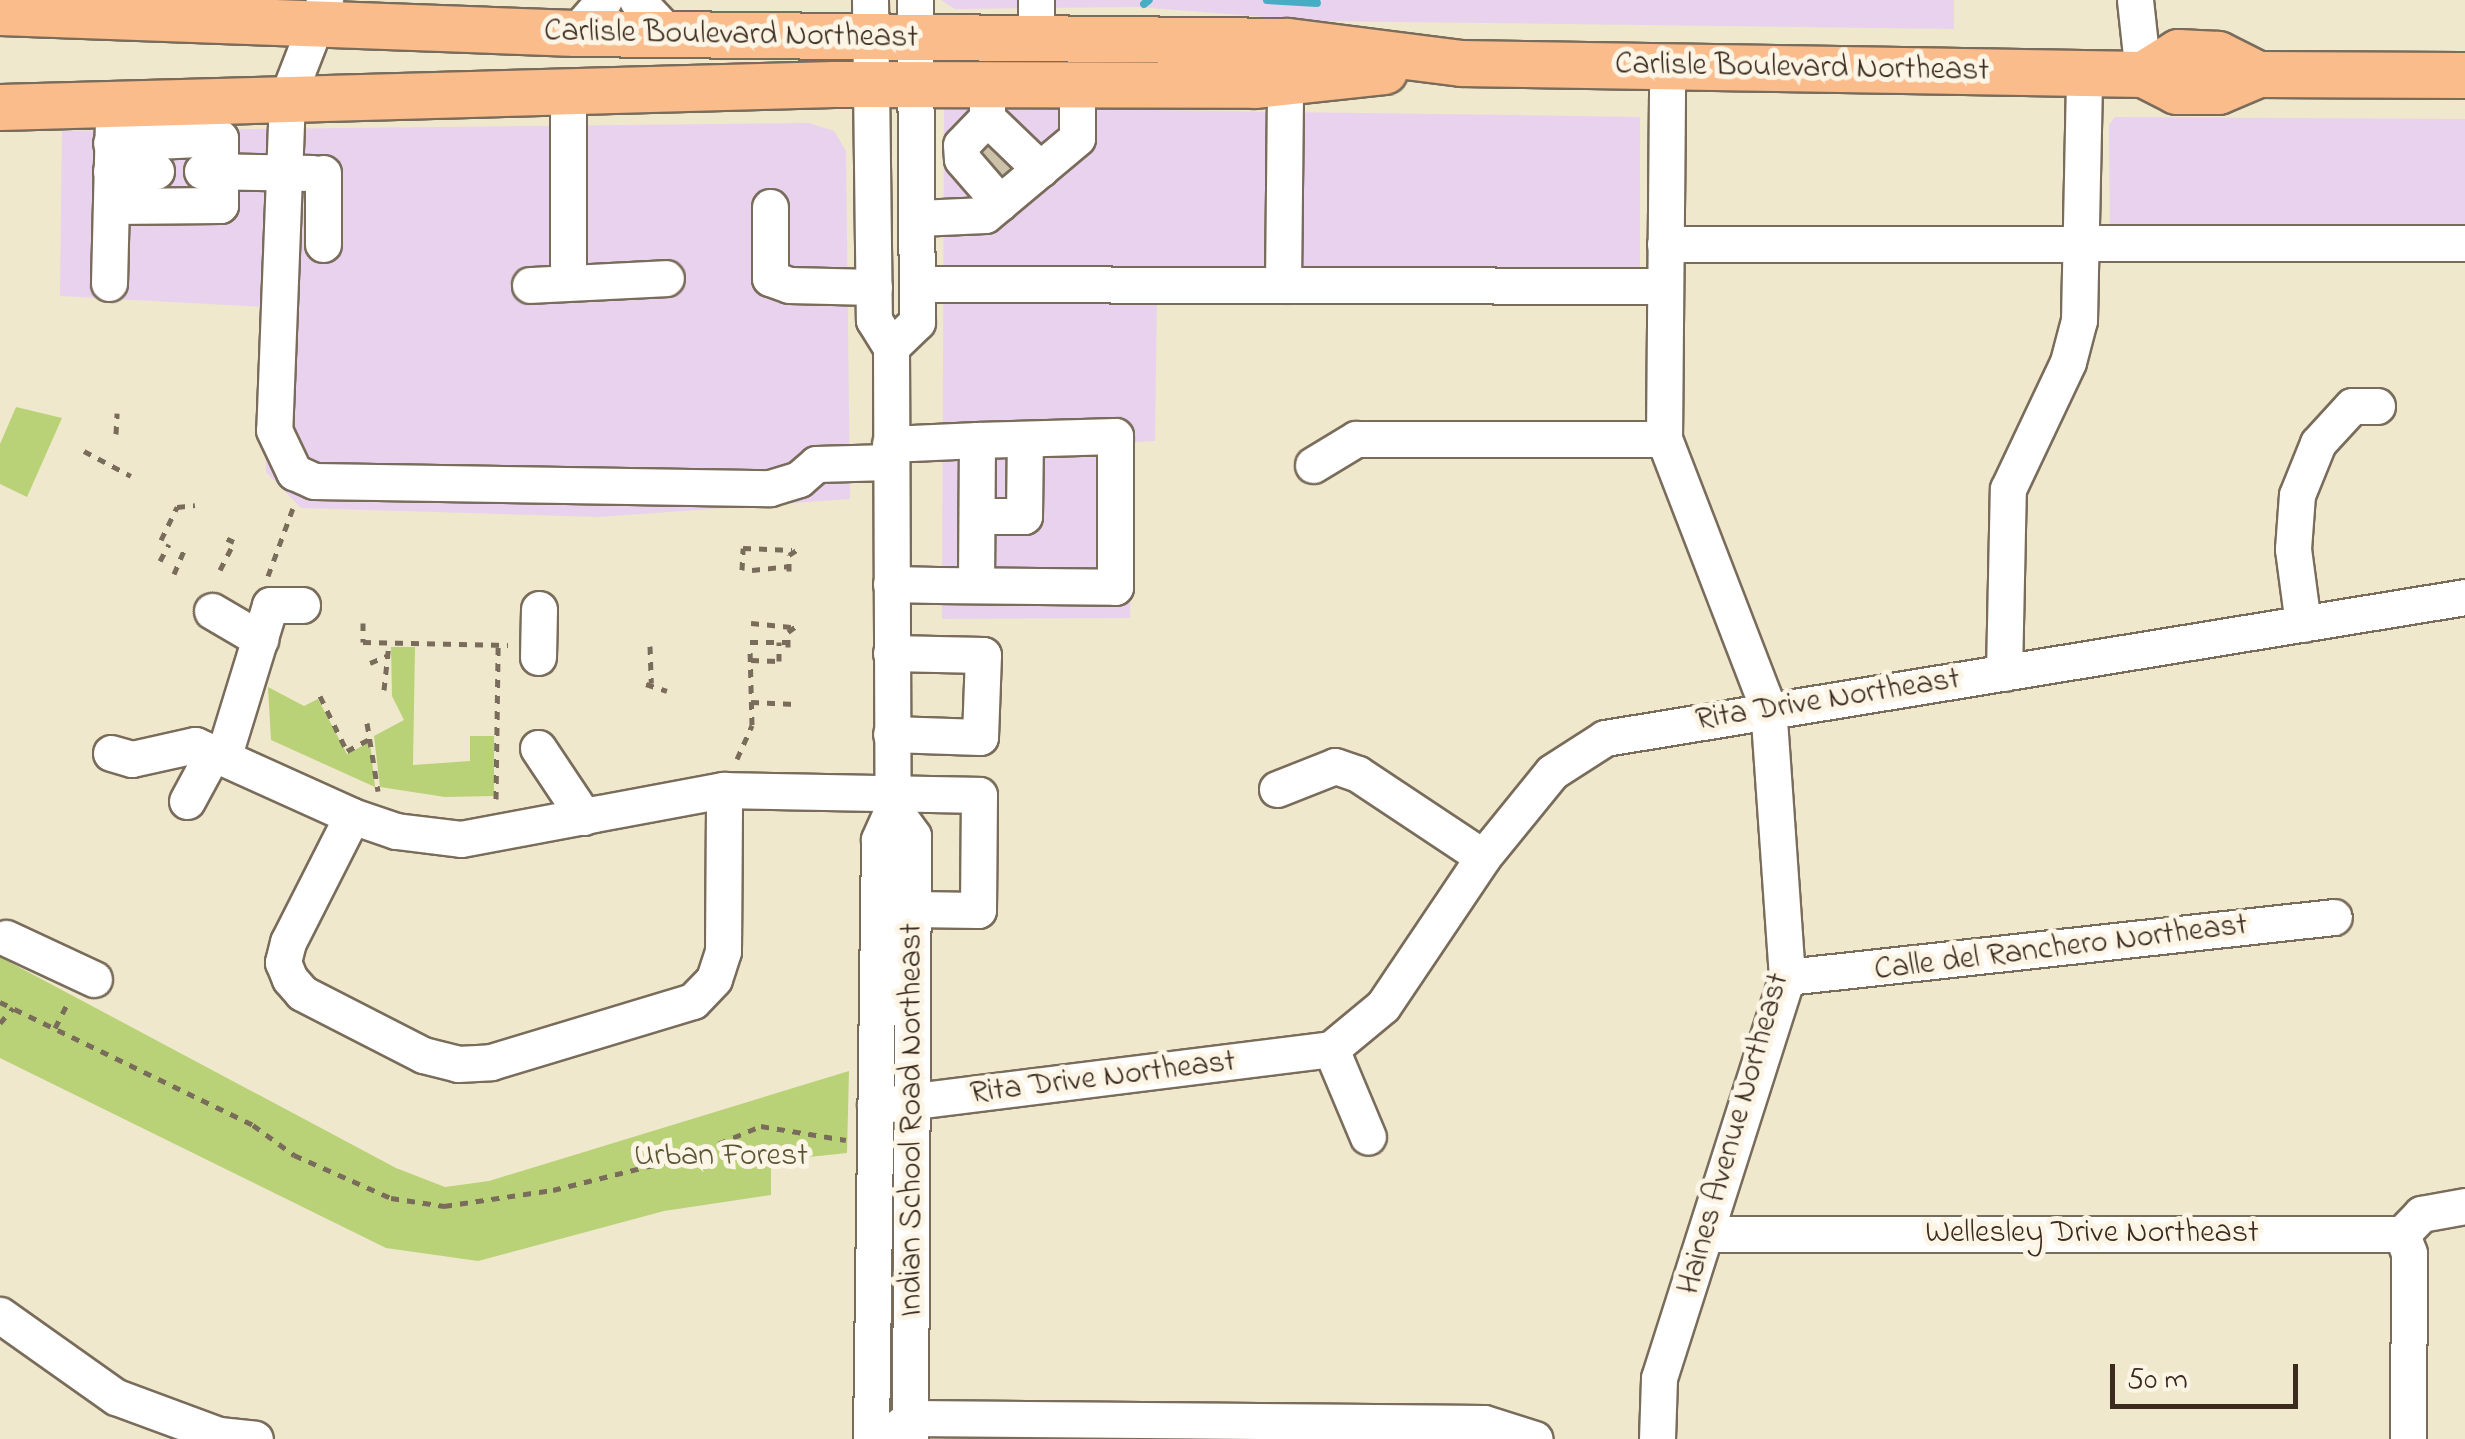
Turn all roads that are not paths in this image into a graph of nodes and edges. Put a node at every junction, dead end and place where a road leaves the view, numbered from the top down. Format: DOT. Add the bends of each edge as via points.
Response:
graph roads {
  1 [pos="636,0"];
  2 [pos="2135,0"];
  3 [pos="316,8"];
  4 [pos="0,12"];
  5 [pos="590,17"];
  6 [pos="871,20"];
  7 [pos="1036,20"];
  8 [pos="670,35"];
  9 [pos="917,42"];
  10 [pos="1461,63"];
  11 [pos="1667,66"];
  12 [pos="2143,74"];
  13 [pos="2084,75"];
  14 [pos="2465,75"];
  15 [pos="1285,82"];
  16 [pos="873,84"];
  17 [pos="1078,85"];
  18 [pos="568,93"];
  19 [pos="288,98"];
  20 [pos="987,101"];
  21 [pos="0,107"];
  22 [pos="112,139"];
  23 [pos="215,145"];
  24 [pos="997,169"];
  25 [pos="1040,170"];
  26 [pos="156,172"];
  27 [pos="308,173"];
  28 [pos="111,206"];
  29 [pos="770,208"];
  30 [pos="283,216"];
  31 [pos="918,218"];
  32 [pos="2465,243"];
  33 [pos="1665,244"];
  34 [pos="2083,244"];
  35 [pos="666,278"];
  36 [pos="568,279"];
  37 [pos="109,283"];
  38 [pos="918,284"];
  39 [pos="530,285"];
  40 [pos="1283,285"];
  41 [pos="1665,286"];
  42 [pos="874,287"];
  43 [pos="891,347"];
  44 [pos="2376,406"];
  45 [pos="1025,439"];
  46 [pos="1664,439"];
  47 [pos="977,440"];
  48 [pos="890,453"];
  49 [pos="1313,465"];
  50 [pos="977,516"];
  51 [pos="891,584"];
  52 [pos="976,585"];
  53 [pos="2465,597"];
  54 [pos="302,605"];
  55 [pos="539,609"];
  56 [pos="212,611"];
  57 [pos="2303,624"];
  58 [pos="260,638"];
  59 [pos="529,651"];
  60 [pos="891,652"];
  61 [pos="2004,673"];
  62 [pos="1768,708"];
  63 [pos="891,734"];
  64 [pos="538,748"];
  65 [pos="111,752"];
  66 [pos="218,756"];
  67 [pos="731,775"];
  68 [pos="1277,789"];
  69 [pos="187,800"];
  70 [pos="893,801"];
  71 [pos="352,816"];
  72 [pos="584,817"];
  73 [pos="1483,858"];
  74 [pos="914,909"];
  75 [pos="2334,917"];
  76 [pos="6,938"];
  77 [pos="87,978"];
  78 [pos="1788,978"];
  79 [pos="1331,1049"];
  80 [pos="914,1101"];
  81 [pos="875,1106"];
  82 [pos="1368,1138"];
  83 [pos="2465,1206"];
  84 [pos="1710,1234"];
  85 [pos="2402,1234"];
  86 [pos="0,1315"];
  87 [pos="901,1432"];
  88 [pos="256,1439"];
  89 [pos="871,1439"];
  90 [pos="1534,1439"];
  91 [pos="1658,1439"];
  92 [pos="2408,1439"];
  1 -- 8 [label="street"];
  2 -- 12 [label="street"];
  3 -- 4 [label="main road, Carlisle Boulevard Northeast"];
  3 -- 5 [label="main road, Carlisle Boulevard Northeast"];
  3 -- 19 [label="street"];
  5 -- 8 [label="main road, Carlisle Boulevard Northeast"];
  6 -- 8 [label="main road, Carlisle Boulevard Northeast"];
  6 -- 9 [label="main road, Carlisle Boulevard Northeast"];
  6 -- 16 [label="street, Indian School Road Northeast"];
  7 -- 9 [label="main road, Carlisle Boulevard Northeast"];
  7 -- 10 [label="main road, Carlisle Boulevard Northeast"];
  9 -- 16 [label="main road, Carlisle Boulevard Northeast"];
  9 -- 20 [label="main road, Carlisle Boulevard Northeast"];
  9 -- 31 [label="street"];
  10 -- 11 [label="main road, Carlisle Boulevard Northeast"];
  10 -- 15 [label="main road, Carlisle Boulevard Northeast"];
  11 -- 13 [label="main road, Carlisle Boulevard Northeast"];
  11 -- 33 [label="street, Haines Avenue Northeast"];
  12 -- 13 [label="main road, Carlisle Boulevard Northeast"];
  12 -- 14 [label="main road, Carlisle Boulevard Northeast" via="2178,52 2218,54 2258,74"];
  13 -- 34 [label="street"];
  15 -- 17 [label="main road, Carlisle Boulevard Northeast"];
  15 -- 40 [label="street"];
  16 -- 18 [label="main road, Carlisle Boulevard Northeast"];
  16 -- 42 [label="street, Indian School Road Northeast"];
  17 -- 20 [label="main road, Carlisle Boulevard Northeast"];
  17 -- 25 [label="street" via="1077,138"];
  18 -- 19 [label="main road, Carlisle Boulevard Northeast"];
  18 -- 36 [label="street"];
  19 -- 23 [label="main road, Carlisle Boulevard Northeast"];
  19 -- 27 [label="street"];
  20 -- 24 [label="street"];
  20 -- 24 [label="street" via="962,144 962,159"];
  21 -- 22 [label="main road, Carlisle Boulevard Northeast"];
  22 -- 23 [label="main road, Carlisle Boulevard Northeast"];
  22 -- 26 [label="street"];
  22 -- 28 [label="street"];
  23 -- 27 [label="street"];
  23 -- 28 [label="street" via="220,206"];
  24 -- 25 [label="street"];
  24 -- 25 [label="street"];
  24 -- 31 [label="street" via="986,215"];
  27 -- 30 [label="street"];
  27 -- 30 [label="street" via="324,229"];
  28 -- 37 [label="street"];
  29 -- 42 [label="street" via="770,278 789,286"];
  30 -- 48 [label="street" via="274,430 294,472 314,481 770,488 799,479 816,464"];
  31 -- 38 [label="street"];
  32 -- 34 [label="street"];
  33 -- 34 [label="street"];
  33 -- 41 [label="street, Haines Avenue Northeast"];
  34 -- 61 [label="street" via="2079,320 2068,362 2008,488"];
  35 -- 36 [label="street"];
  36 -- 39 [label="street"];
  38 -- 40 [label="street"];
  38 -- 43 [label="street" via="917,322"];
  40 -- 41 [label="street"];
  41 -- 46 [label="street, Haines Avenue Northeast"];
  42 -- 43 [label="street, Indian School Road Northeast" via="874,320"];
  43 -- 48 [label="street, Indian School Road Northeast"];
  44 -- 57 [label="street" via="2352,406 2318,443 2297,495 2293,549"];
  45 -- 47 [label="street"];
  45 -- 50 [label="street" via="1024,516"];
  45 -- 52 [label="street" via="1115,436 1116,587"];
  46 -- 49 [label="street" via="1356,438"];
  46 -- 62 [label="street, Haines Avenue Northeast"];
  47 -- 48 [label="street"];
  47 -- 50 [label="street"];
  48 -- 51 [label="street, Indian School Road Northeast"];
  50 -- 52 [label="street"];
  51 -- 52 [label="street"];
  51 -- 60 [label="street, Indian School Road Northeast"];
  53 -- 57 [label="street, Rita Drive Northeast"];
  54 -- 58 [label="street" via="270,604"];
  55 -- 59 [label="street"];
  56 -- 58 [label="street"];
  57 -- 61 [label="street, Rita Drive Northeast"];
  58 -- 66 [label="street"];
  60 -- 63 [label="street, Indian School Road Northeast"];
  60 -- 63 [label="street" via="983,654 980,737"];
  61 -- 62 [label="street, Rita Drive Northeast"];
  62 -- 73 [label="street, Rita Drive Northeast" via="1605,738 1552,772"];
  62 -- 78 [label="street, Haines Avenue Northeast"];
  63 -- 70 [label="street, Indian School Road Northeast"];
  64 -- 72 [label="street"];
  65 -- 66 [label="street" via="132,759 195,745"];
  66 -- 69 [label="street"];
  66 -- 71 [label="street"];
  67 -- 70 [label="street"];
  67 -- 71 [label="street" via="724,951 714,979 693,1001 491,1062 423,1056 302,993 290,979 283,962 288,942"];
  67 -- 72 [label="street"];
  68 -- 73 [label="street" via="1335,766"];
  70 -- 74 [label="street, Indian School Road Northeast" via="912,836"];
  70 -- 74 [label="street" via="979,796 978,910"];
  70 -- 81 [label="street, Indian School Road Northeast" via="879,840"];
  71 -- 72 [label="street" via="461,839"];
  73 -- 79 [label="street, Rita Drive Northeast" via="1383,1006"];
  74 -- 80 [label="street, Indian School Road Northeast"];
  75 -- 78 [label="street, Calle del Ranchero Northeast"];
  76 -- 77 [label="street"];
  78 -- 84 [label="street, Haines Avenue Northeast"];
  79 -- 80 [label="street, Rita Drive Northeast"];
  79 -- 82 [label="street"];
  80 -- 81 [label="street, Rita Drive Northeast"];
  80 -- 87 [label="street, Indian School Road Northeast"];
  81 -- 89 [label="street, Indian School Road Northeast"];
  83 -- 85 [label="street" via="2421,1214"];
  84 -- 85 [label="street, Wellesley Drive Northeast"];
  84 -- 91 [label="street, Haines Avenue Northeast" via="1659,1378"];
  85 -- 92 [label="street" via="2409,1253"];
  86 -- 88 [label="street" via="116,1397 219,1435"];
  87 -- 90 [label="street" via="1484,1423"];
}
